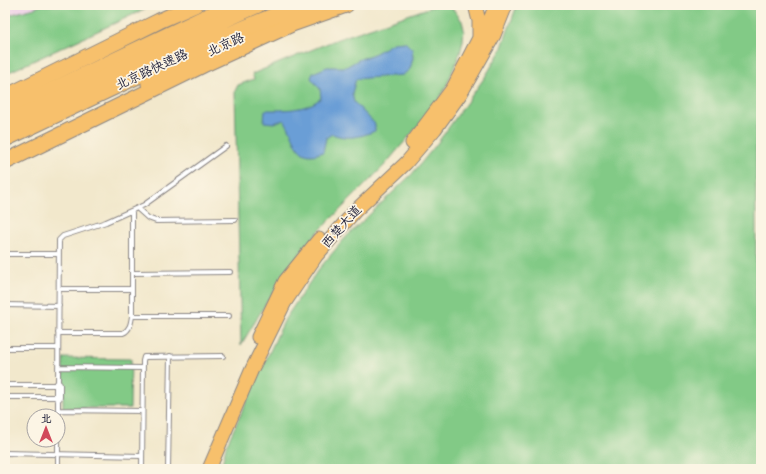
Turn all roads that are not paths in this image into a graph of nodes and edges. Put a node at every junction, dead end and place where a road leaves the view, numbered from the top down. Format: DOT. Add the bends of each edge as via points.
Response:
graph roads {
  1 [pos="195,5"];
  2 [pos="228,5"];
  3 [pos="258,5"];
  4 [pos="300,5"];
  5 [pos="321,5"];
  6 [pos="475,5"];
  7 [pos="496,5"];
  8 [pos="506,5"];
  9 [pos="345,6"];
  10 [pos="479,38"];
  11 [pos="5,97"];
  12 [pos="5,111"];
  13 [pos="5,123"];
  14 [pos="5,139"];
  15 [pos="226,146"];
  16 [pos="5,156"];
  17 [pos="5,162"];
  18 [pos="138,209"];
  19 [pos="132,212"];
  20 [pos="235,220"];
  21 [pos="5,254"];
  22 [pos="59,254"];
  23 [pos="230,272"];
  24 [pos="132,273"];
  25 [pos="59,289"];
  26 [pos="132,289"];
  27 [pos="5,305"];
  28 [pos="58,306"];
  29 [pos="132,316"];
  30 [pos="229,316"];
  31 [pos="58,333"];
  32 [pos="5,348"];
  33 [pos="58,348"];
  34 [pos="170,356"];
  35 [pos="223,356"];
  36 [pos="58,367"];
  37 [pos="143,368"];
  38 [pos="5,385"];
  39 [pos="58,385"];
  40 [pos="5,397"];
  41 [pos="58,397"];
  42 [pos="58,408"];
  43 [pos="66,410"];
  44 [pos="142,411"];
  45 [pos="58,448"];
  46 [pos="5,454"];
  47 [pos="58,455"];
  48 [pos="142,456"];
  49 [pos="58,469"];
  50 [pos="142,469"];
  51 [pos="168,469"];
  52 [pos="200,469"];
  53 [pos="209,469"];
  1 -- 11 [label="highway"];
  2 -- 12 [label="main road"];
  3 -- 13 [label="highway, 北京路快速路" via="208,26"];
  4 -- 14 [label="highway, 北京路快速路" via="185,54"];
  5 -- 16 [label="main road, 北京路" via="215,49"];
  6 -- 10 [label="main road" via="479,21"];
  7 -- 10 [label="main road, 西楚大道"];
  8 -- 53 [label="main road, 西楚大道" via="494,36 461,93 435,129 406,163 355,211 316,256 285,302 252,369"];
  9 -- 17 [label="highway" via="292,24"];
  10 -- 52 [label="main road, 西楚大道" via="453,88 414,141 318,240 285,281"];
  15 -- 18 [label="lane"];
  18 -- 19 [label="lane"];
  18 -- 20 [label="lane" via="156,221"];
  19 -- 22 [label="lane" via="63,236 59,240"];
  19 -- 24 [label="lane"];
  21 -- 22 [label="lane"];
  22 -- 25 [label="lane"];
  23 -- 24 [label="lane"];
  24 -- 26 [label="lane"];
  25 -- 26 [label="lane"];
  25 -- 28 [label="lane"];
  26 -- 29 [label="lane"];
  27 -- 28 [label="lane"];
  28 -- 31 [label="lane"];
  29 -- 30 [label="lane"];
  29 -- 31 [label="lane" via="131,324 123,333"];
  31 -- 33 [label="lane"];
  32 -- 33 [label="lane"];
  33 -- 36 [label="lane"];
  34 -- 35 [label="lane"];
  34 -- 37 [label="lane" via="144,357"];
  34 -- 51 [label="lane"];
  36 -- 37 [label="lane"];
  36 -- 39 [label="lane"];
  37 -- 44 [label="lane"];
  38 -- 39 [label="lane"];
  39 -- 41 [label="street"];
  40 -- 41 [label="lane"];
  41 -- 42 [label="lane"];
  43 -- 44 [label="lane"];
  44 -- 48 [label="lane"];
  45 -- 47 [label="lane"];
  46 -- 47 [label="lane"];
  47 -- 48 [label="lane"];
  47 -- 49 [label="lane"];
  48 -- 50 [label="lane"];
}
